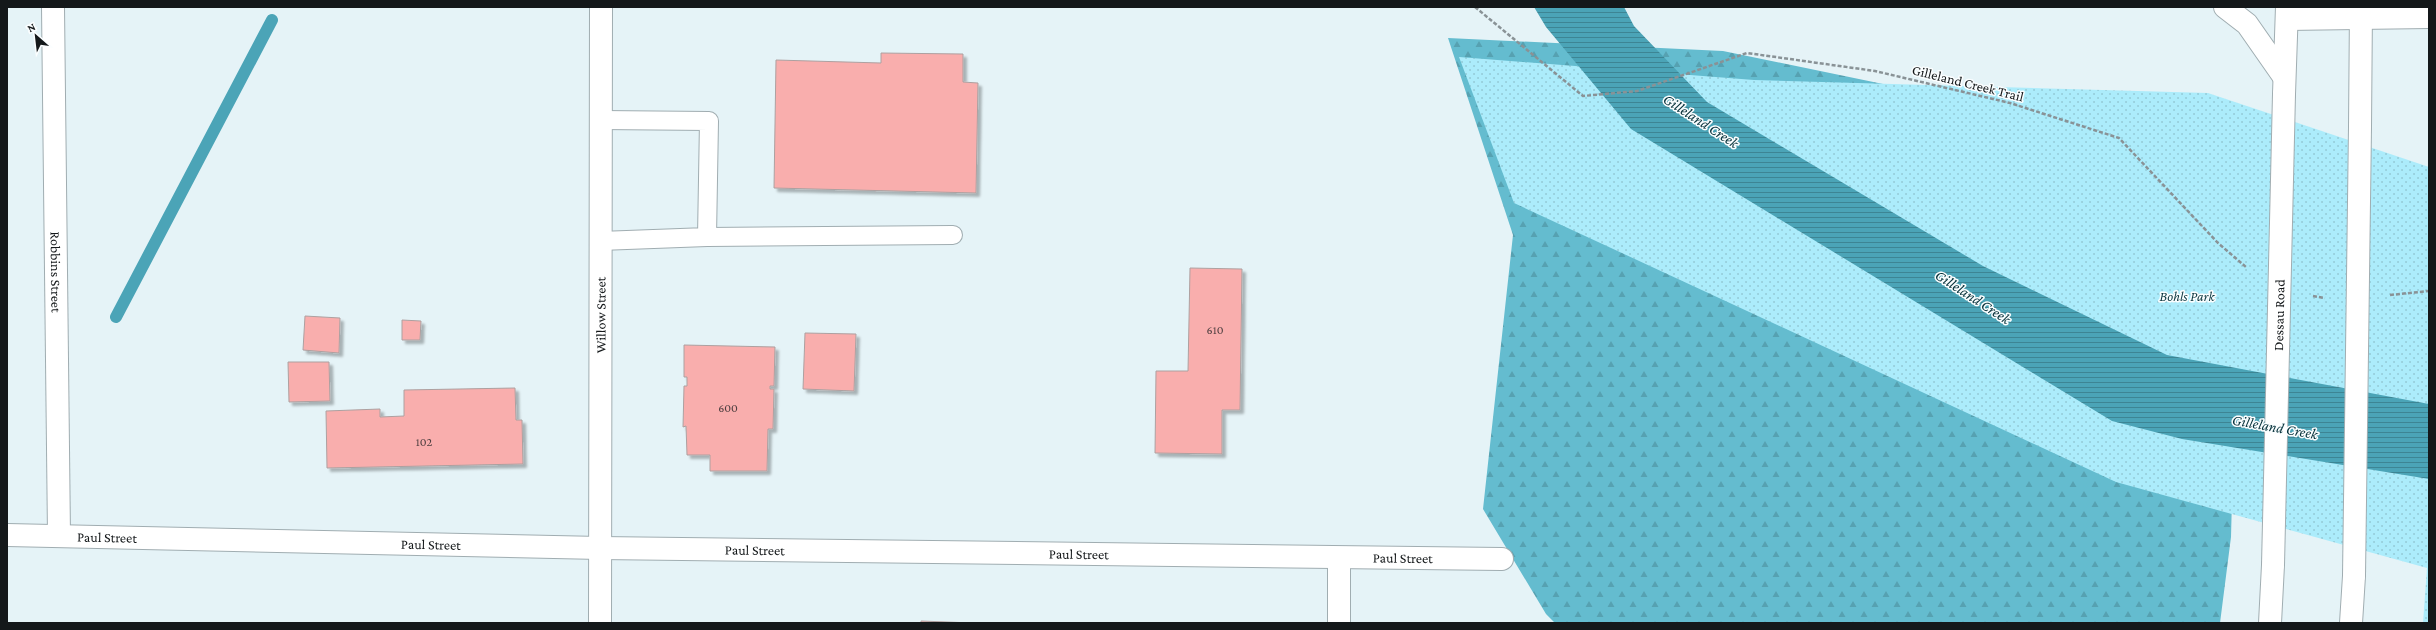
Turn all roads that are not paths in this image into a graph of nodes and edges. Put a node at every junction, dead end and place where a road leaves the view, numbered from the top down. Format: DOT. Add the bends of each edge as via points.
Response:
graph roads {
  1 [pos="53,7"];
  2 [pos="601,7"];
  3 [pos="2225,7"];
  4 [pos="2361,12"];
  5 [pos="2287,13"];
  6 [pos="2429,17"];
  7 [pos="2284,86"];
  8 [pos="601,120"];
  9 [pos="953,235"];
  10 [pos="707,238"];
  11 [pos="600,241"];
  12 [pos="7,535"];
  13 [pos="59,536"];
  14 [pos="600,548"];
  15 [pos="1339,558"];
  16 [pos="1502,559"];
  17 [pos="600,623"];
  18 [pos="1339,623"];
  19 [pos="2270,623"];
  20 [pos="2351,623"];
  1 -- 13 [label="street, Robbins Street"];
  2 -- 8 [label="street, Willow Street"];
  3 -- 7 [label="street" via="2247,24"];
  4 -- 5 [label="street"];
  4 -- 6 [label="street"];
  4 -- 20 [label="street, bridge" via="2354,576"];
  5 -- 7 [label="street, Dessau Road"];
  7 -- 19 [label="street, Dessau Road, bridge"];
  8 -- 10 [label="lane" via="709,121"];
  8 -- 11 [label="street, Willow Street"];
  9 -- 10 [label="lane"];
  10 -- 11 [label="lane"];
  11 -- 14 [label="street, Willow Street"];
  12 -- 13 [label="street, Paul Street"];
  13 -- 14 [label="street, Paul Street"];
  14 -- 15 [label="street, Paul Street"];
  14 -- 17 [label="street, Willow Street"];
  15 -- 16 [label="street, Paul Street"];
  15 -- 18 [label="street"];
}
